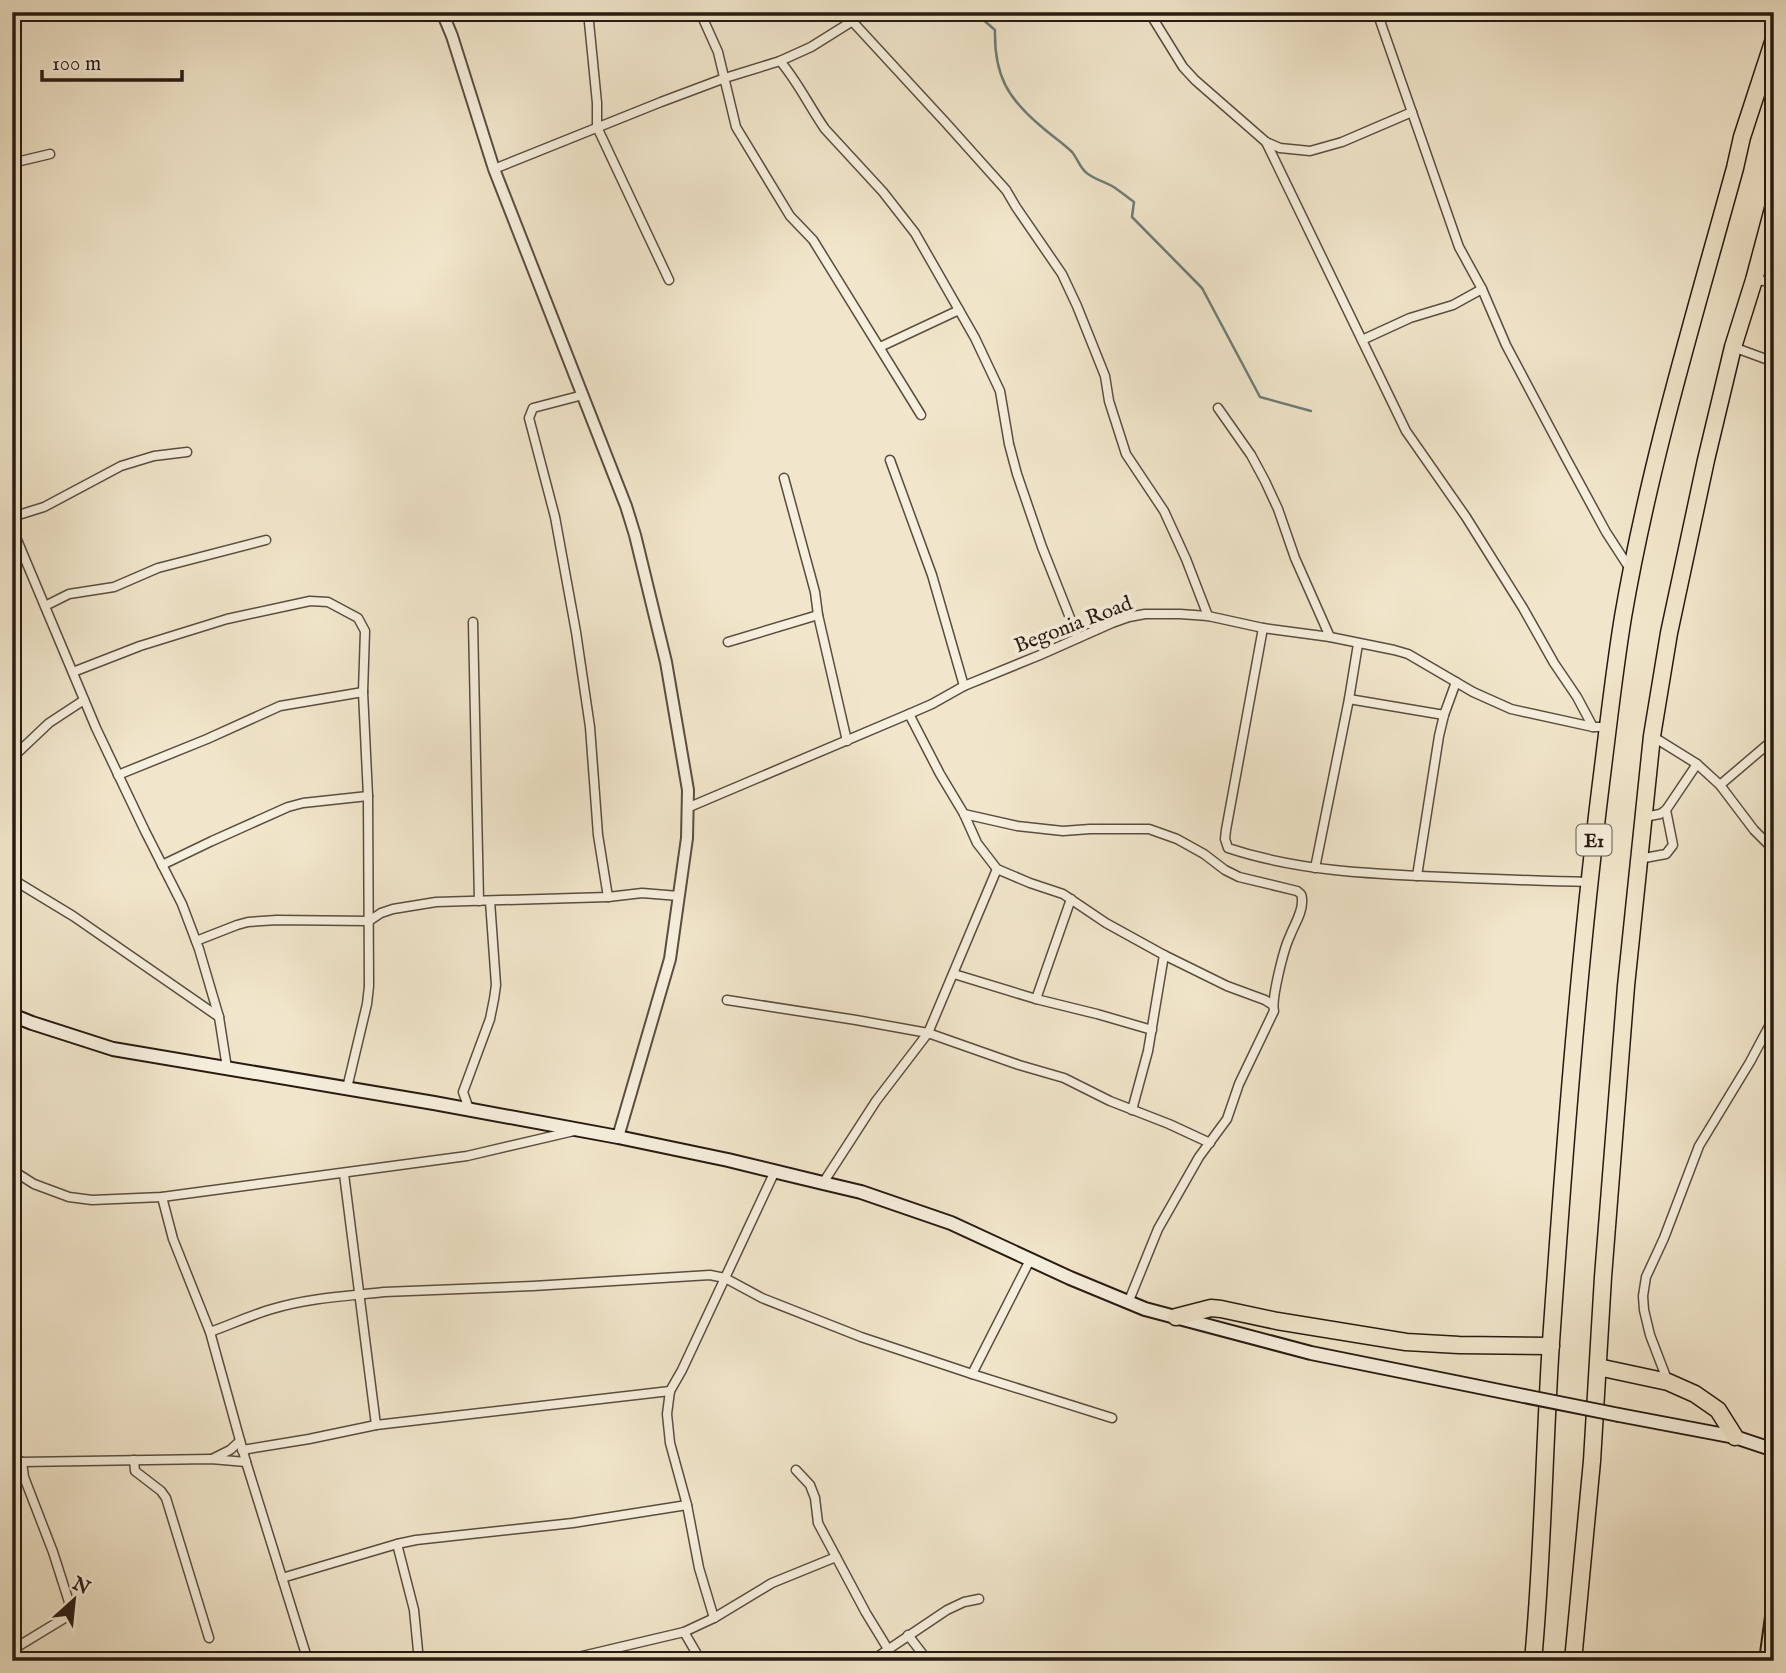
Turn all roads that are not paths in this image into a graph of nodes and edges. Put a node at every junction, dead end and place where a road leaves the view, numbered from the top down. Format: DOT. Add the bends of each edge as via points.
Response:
graph roads {
  1 [pos="442,12"];
  2 [pos="588,12"];
  3 [pos="700,12"];
  4 [pos="867,12"];
  5 [pos="1149,12"];
  6 [pos="1377,12"];
  7 [pos="851,17"];
  8 [pos="1774,39"];
  9 [pos="780,61"];
  10 [pos="725,78"];
  11 [pos="1412,112"];
  12 [pos="597,127"];
  13 [pos="1266,142"];
  14 [pos="50,154"];
  15 [pos="12,163"];
  16 [pos="494,169"];
  17 [pos="1774,205"];
  18 [pos="669,280"];
  19 [pos="1754,280"];
  20 [pos="1774,282"];
  21 [pos="1482,289"];
  22 [pos="960,310"];
  23 [pos="1362,340"];
  24 [pos="880,347"];
  25 [pos="1733,347"];
  26 [pos="1774,362"];
  27 [pos="583,395"];
  28 [pos="1218,408"];
  29 [pos="921,415"];
  30 [pos="187,452"];
  31 [pos="890,460"];
  32 [pos="784,478"];
  33 [pos="12,517"];
  34 [pos="12,528"];
  35 [pos="266,540"];
  36 [pos="1632,572"];
  37 [pos="45,606"];
  38 [pos="818,615"];
  39 [pos="1208,616"];
  40 [pos="472,622"];
  41 [pos="1263,628"];
  42 [pos="1330,637"];
  43 [pos="1079,638"];
  44 [pos="728,642"];
  45 [pos="1358,644"];
  46 [pos="73,672"];
  47 [pos="1456,682"];
  48 [pos="964,686"];
  49 [pos="363,692"];
  50 [pos="1349,699"];
  51 [pos="84,700"];
  52 [pos="909,714"];
  53 [pos="1444,715"];
  54 [pos="1600,727"];
  55 [pos="1653,736"];
  56 [pos="1774,738"];
  57 [pos="847,741"];
  58 [pos="12,758"];
  59 [pos="1697,764"];
  60 [pos="118,775"];
  61 [pos="1720,785"];
  62 [pos="368,796"];
  63 [pos="687,808"];
  64 [pos="1666,810"];
  65 [pos="964,814"];
  66 [pos="1644,817"];
  67 [pos="1774,850"];
  68 [pos="1639,859"];
  69 [pos="162,865"];
  70 [pos="1315,867"];
  71 [pos="997,869"];
  72 [pos="1417,876"];
  73 [pos="12,879"];
  74 [pos="1588,882"];
  75 [pos="679,896"];
  76 [pos="608,897"];
  77 [pos="1071,899"];
  78 [pos="479,901"];
  79 [pos="490,901"];
  80 [pos="369,921"];
  81 [pos="196,941"];
  82 [pos="1164,955"];
  83 [pos="954,974"];
  84 [pos="1036,999"];
  85 [pos="727,1000"];
  86 [pos="1273,1005"];
  87 [pos="12,1015"];
  88 [pos="219,1017"];
  89 [pos="1774,1017"];
  90 [pos="1152,1030"];
  91 [pos="929,1033"];
  92 [pos="228,1068"];
  93 [pos="347,1088"];
  94 [pos="470,1109"];
  95 [pos="1132,1110"];
  96 [pos="579,1130"];
  97 [pos="618,1137"];
  98 [pos="1210,1143"];
  99 [pos="12,1170"];
  100 [pos="775,1171"];
  101 [pos="344,1174"];
  102 [pos="823,1183"];
  103 [pos="162,1197"];
  104 [pos="1030,1260"];
  105 [pos="725,1278"];
  106 [pos="360,1294"];
  107 [pos="1128,1303"];
  108 [pos="1176,1317"];
  109 [pos="210,1332"];
  110 [pos="1551,1346"];
  111 [pos="1598,1367"];
  112 [pos="971,1374"];
  113 [pos="1668,1382"];
  114 [pos="670,1391"];
  115 [pos="1112,1418"];
  116 [pos="376,1425"];
  117 [pos="1735,1437"];
  118 [pos="241,1445"];
  119 [pos="1774,1450"];
  120 [pos="12,1457"];
  121 [pos="211,1459"];
  122 [pos="134,1460"];
  123 [pos="22,1462"];
  124 [pos="246,1462"];
  125 [pos="796,1470"];
  126 [pos="688,1505"];
  127 [pos="397,1544"];
  128 [pos="836,1557"];
  129 [pos="282,1578"];
  130 [pos="979,1599"];
  131 [pos="1774,1609"];
  132 [pos="713,1618"];
  133 [pos="684,1632"];
  134 [pos="908,1635"];
  135 [pos="209,1638"];
  136 [pos="888,1649"];
  137 [pos="12,1650"];
  138 [pos="309,1661"];
  139 [pos="419,1661"];
  140 [pos="561,1661"];
  141 [pos="701,1661"];
  142 [pos="870,1661"];
  143 [pos="928,1661"];
  144 [pos="1534,1661"];
  145 [pos="1573,1661"];
  146 [pos="1767,1661"];
  1 -- 16 [label="street"];
  2 -- 12 [label="street"];
  3 -- 10 [label="street"];
  4 -- 7 [label="street"];
  5 -- 13 [label="street" via="1182,66"];
  6 -- 11 [label="street"];
  7 -- 9 [label="street" via="810,47"];
  7 -- 39 [label="street" via="1006,190 1062,274 1105,376 1126,454 1164,511"];
  8 -- 36 [label="highway, E1" via="1741,137 1684,350"];
  9 -- 10 [label="street"];
  9 -- 22 [label="street" via="825,129 915,233"];
  10 -- 12 [label="street"];
  10 -- 24 [label="street" via="736,127 790,216 813,240"];
  11 -- 13 [label="street" via="1310,151"];
  11 -- 21 [label="street" via="1459,247"];
  12 -- 16 [label="street"];
  12 -- 18 [label="street"];
  13 -- 23 [label="street"];
  14 -- 15 [label="street"];
  16 -- 27 [label="street"];
  17 -- 19 [label="highway, E1"];
  19 -- 20 [label="street"];
  19 -- 25 [label="highway, E1"];
  21 -- 23 [label="street"];
  21 -- 36 [label="street" via="1506,345"];
  22 -- 24 [label="street"];
  22 -- 43 [label="street" via="999,391 1017,474"];
  23 -- 54 [label="street" via="1406,431"];
  24 -- 29 [label="street"];
  25 -- 26 [label="street"];
  25 -- 55 [label="highway, E1" via="1669,633"];
  27 -- 63 [label="street" via="635,535 666,662 688,790"];
  27 -- 76 [label="street" via="533,408 528,418 555,517 576,632"];
  28 -- 42 [label="street" via="1265,481"];
  30 -- 33 [label="street" via="121,466 44,507"];
  31 -- 48 [label="street" via="932,575"];
  32 -- 38 [label="street"];
  34 -- 37 [label="street"];
  35 -- 37 [label="street" via="158,568 114,587 69,594"];
  36 -- 54 [label="highway, E1"];
  37 -- 46 [label="street"];
  38 -- 44 [label="street"];
  38 -- 57 [label="street"];
  39 -- 41 [label="street, Begonia Road"];
  39 -- 43 [label="street, Begonia Road" via="1145,614"];
  40 -- 78 [label="street"];
  41 -- 42 [label="street, Begonia Road"];
  41 -- 70 [label="street" via="1225,839 1228,848 1260,858"];
  42 -- 45 [label="street, Begonia Road"];
  43 -- 48 [label="street, Begonia Road"];
  45 -- 47 [label="street, Begonia Road" via="1408,654"];
  45 -- 50 [label="street"];
  46 -- 49 [label="street" via="227,619 320,601 362,623"];
  46 -- 51 [label="street"];
  47 -- 53 [label="street"];
  47 -- 54 [label="street, Begonia Road" via="1511,709"];
  48 -- 52 [label="street, Begonia Road"];
  49 -- 60 [label="street" via="280,706"];
  49 -- 62 [label="street"];
  50 -- 53 [label="street"];
  50 -- 70 [label="street"];
  51 -- 58 [label="street" via="49,723"];
  51 -- 60 [label="street"];
  52 -- 57 [label="street, Begonia Road"];
  52 -- 65 [label="street"];
  53 -- 72 [label="street"];
  54 -- 74 [label="highway, E1"];
  55 -- 59 [label="street"];
  55 -- 66 [label="highway, E1"];
  56 -- 61 [label="street"];
  57 -- 63 [label="street, Begonia Road"];
  59 -- 61 [label="street"];
  59 -- 64 [label="street"];
  60 -- 69 [label="street"];
  61 -- 67 [label="street"];
  62 -- 69 [label="street" via="288,807"];
  62 -- 80 [label="street"];
  63 -- 75 [label="street"];
  64 -- 66 [label="street"];
  64 -- 68 [label="street" via="1673,845 1666,854"];
  65 -- 71 [label="street" via="977,843"];
  65 -- 86 [label="street" via="1063,831 1149,829 1178,839 1239,877 1297,891 1303,901 1283,955"];
  66 -- 68 [label="highway, E1"];
  68 -- 111 [label="highway, E1"];
  69 -- 81 [label="street"];
  70 -- 72 [label="street"];
  71 -- 77 [label="street"];
  71 -- 83 [label="street"];
  72 -- 74 [label="street"];
  73 -- 88 [label="street"];
  74 -- 110 [label="highway, E1"];
  75 -- 76 [label="street" via="642,893"];
  75 -- 97 [label="street" via="670,959"];
  76 -- 79 [label="street"];
  77 -- 82 [label="street"];
  77 -- 84 [label="street"];
  78 -- 79 [label="street"];
  78 -- 80 [label="street" via="393,909"];
  79 -- 94 [label="street" via="496,985 490,1019 463,1092"];
  80 -- 81 [label="street" via="247,922"];
  80 -- 93 [label="street" via="367,1004"];
  81 -- 88 [label="street"];
  82 -- 86 [label="street"];
  82 -- 90 [label="street"];
  83 -- 84 [label="street"];
  83 -- 91 [label="street"];
  84 -- 90 [label="street"];
  85 -- 91 [label="street"];
  86 -- 98 [label="street" via="1227,1119"];
  87 -- 92 [label="main road" via="113,1049"];
  88 -- 92 [label="street"];
  89 -- 113 [label="street" via="1699,1146 1646,1277 1644,1311"];
  90 -- 95 [label="street"];
  91 -- 95 [label="street" via="1064,1079"];
  91 -- 102 [label="street" via="876,1101"];
  92 -- 93 [label="main road"];
  93 -- 94 [label="main road"];
  94 -- 96 [label="main road"];
  95 -- 98 [label="street"];
  96 -- 97 [label="main road"];
  96 -- 101 [label="street" via="467,1156"];
  97 -- 100 [label="main road"];
  98 -- 107 [label="street" via="1158,1229"];
  99 -- 103 [label="street" via="69,1197"];
  100 -- 102 [label="main road"];
  100 -- 105 [label="street"];
  101 -- 103 [label="street"];
  101 -- 106 [label="street"];
  102 -- 104 [label="main road" via="951,1223"];
  103 -- 109 [label="street" via="173,1239"];
  104 -- 107 [label="main road"];
  104 -- 112 [label="street"];
  105 -- 106 [label="street" via="701,1275"];
  105 -- 112 [label="street" via="848,1332"];
  105 -- 114 [label="street"];
  106 -- 109 [label="street" via="271,1309"];
  106 -- 116 [label="street"];
  107 -- 108 [label="main road"];
  108 -- 110 [label="highway" via="1210,1308 1406,1342"];
  108 -- 117 [label="main road, bridge" via="1311,1353"];
  109 -- 118 [label="street"];
  110 -- 144 [label="highway, E1"];
  111 -- 113 [label="highway"];
  111 -- 145 [label="highway, E1"];
  112 -- 115 [label="street"];
  113 -- 117 [label="highway" via="1718,1409"];
  114 -- 116 [label="street"];
  114 -- 126 [label="street" via="670,1443"];
  116 -- 118 [label="street" via="309,1439"];
  117 -- 119 [label="main road"];
  118 -- 121 [label="street"];
  118 -- 124 [label="street"];
  120 -- 123 [label="street"];
  121 -- 122 [label="street"];
  121 -- 124 [label="street"];
  122 -- 123 [label="street"];
  122 -- 135 [label="street" via="135,1471 166,1498"];
  123 -- 137 [label="street" via="69,1602 63,1619"];
  124 -- 129 [label="street"];
  125 -- 128 [label="street" via="816,1498 818,1523"];
  126 -- 127 [label="street"];
  126 -- 132 [label="street"];
  127 -- 129 [label="street"];
  127 -- 139 [label="street" via="415,1616"];
  128 -- 132 [label="street" via="772,1583"];
  128 -- 136 [label="street"];
  129 -- 138 [label="street"];
  130 -- 134 [label="street" via="964,1602"];
  131 -- 146 [label="highway"];
  132 -- 133 [label="street"];
  133 -- 140 [label="street"];
  133 -- 141 [label="street"];
  134 -- 136 [label="street"];
  134 -- 143 [label="street"];
  136 -- 142 [label="street"];
}
